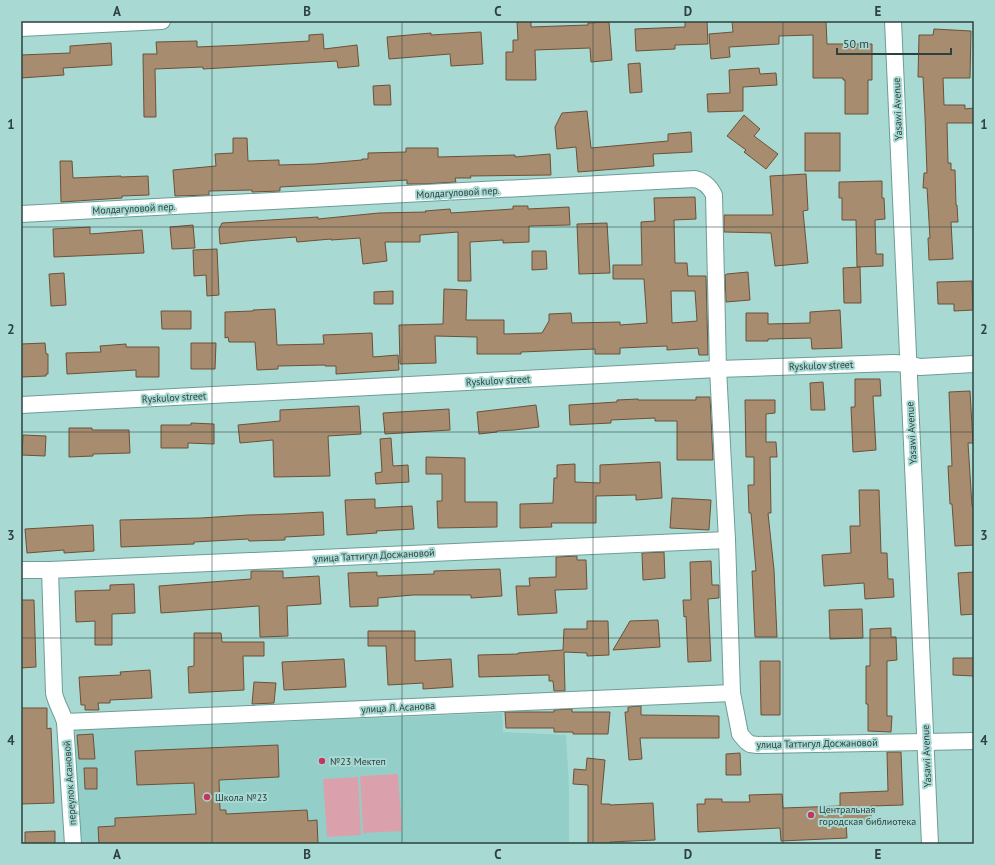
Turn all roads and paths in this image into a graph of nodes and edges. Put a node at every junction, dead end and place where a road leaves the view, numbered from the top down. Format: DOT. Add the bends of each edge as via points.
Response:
graph roads {
  1 [pos="162,21"];
  2 [pos="893,21"];
  3 [pos="21,28"];
  4 [pos="21,214"];
  5 [pos="908,364"];
  6 [pos="974,364"];
  7 [pos="718,369"];
  8 [pos="21,405"];
  9 [pos="726,540"];
  10 [pos="21,570"];
  11 [pos="50,570"];
  12 [pos="732,692"];
  13 [pos="65,722"];
  14 [pos="974,741"];
  15 [pos="926,743"];
  16 [pos="73,844"];
  17 [pos="930,844"];
  1 -- 3 [label="street"];
  2 -- 5 [label="street, Yasawi Avenue"];
  4 -- 7 [label="street, Молдагуловой пер." via="695,179 710,188 714,195"];
  5 -- 6 [label="street, Ryskulov street" via="920,367"];
  5 -- 7 [label="street, Ryskulov street"];
  5 -- 15 [label="street, Yasawi Avenue"];
  7 -- 8 [label="street, Ryskulov street"];
  7 -- 9 [label="street, улица Таттигул Досжановой"];
  9 -- 11 [label="street, улица Таттигул Досжановой"];
  9 -- 12 [label="street, улица Таттигул Досжановой"];
  10 -- 11 [label="street, улица Таттигул Досжановой"];
  11 -- 13 [label="street, переулок Асановой" via="54,693"];
  12 -- 13 [label="street, улица Л. Асанова"];
  12 -- 15 [label="street, улица Таттигул Досжановой" via="740,734 750,744"];
  13 -- 16 [label="street, переулок Асановой"];
  14 -- 15 [label="street, улица Таттигул Досжановой"];
  15 -- 17 [label="street, Yasawi Avenue"];
}
